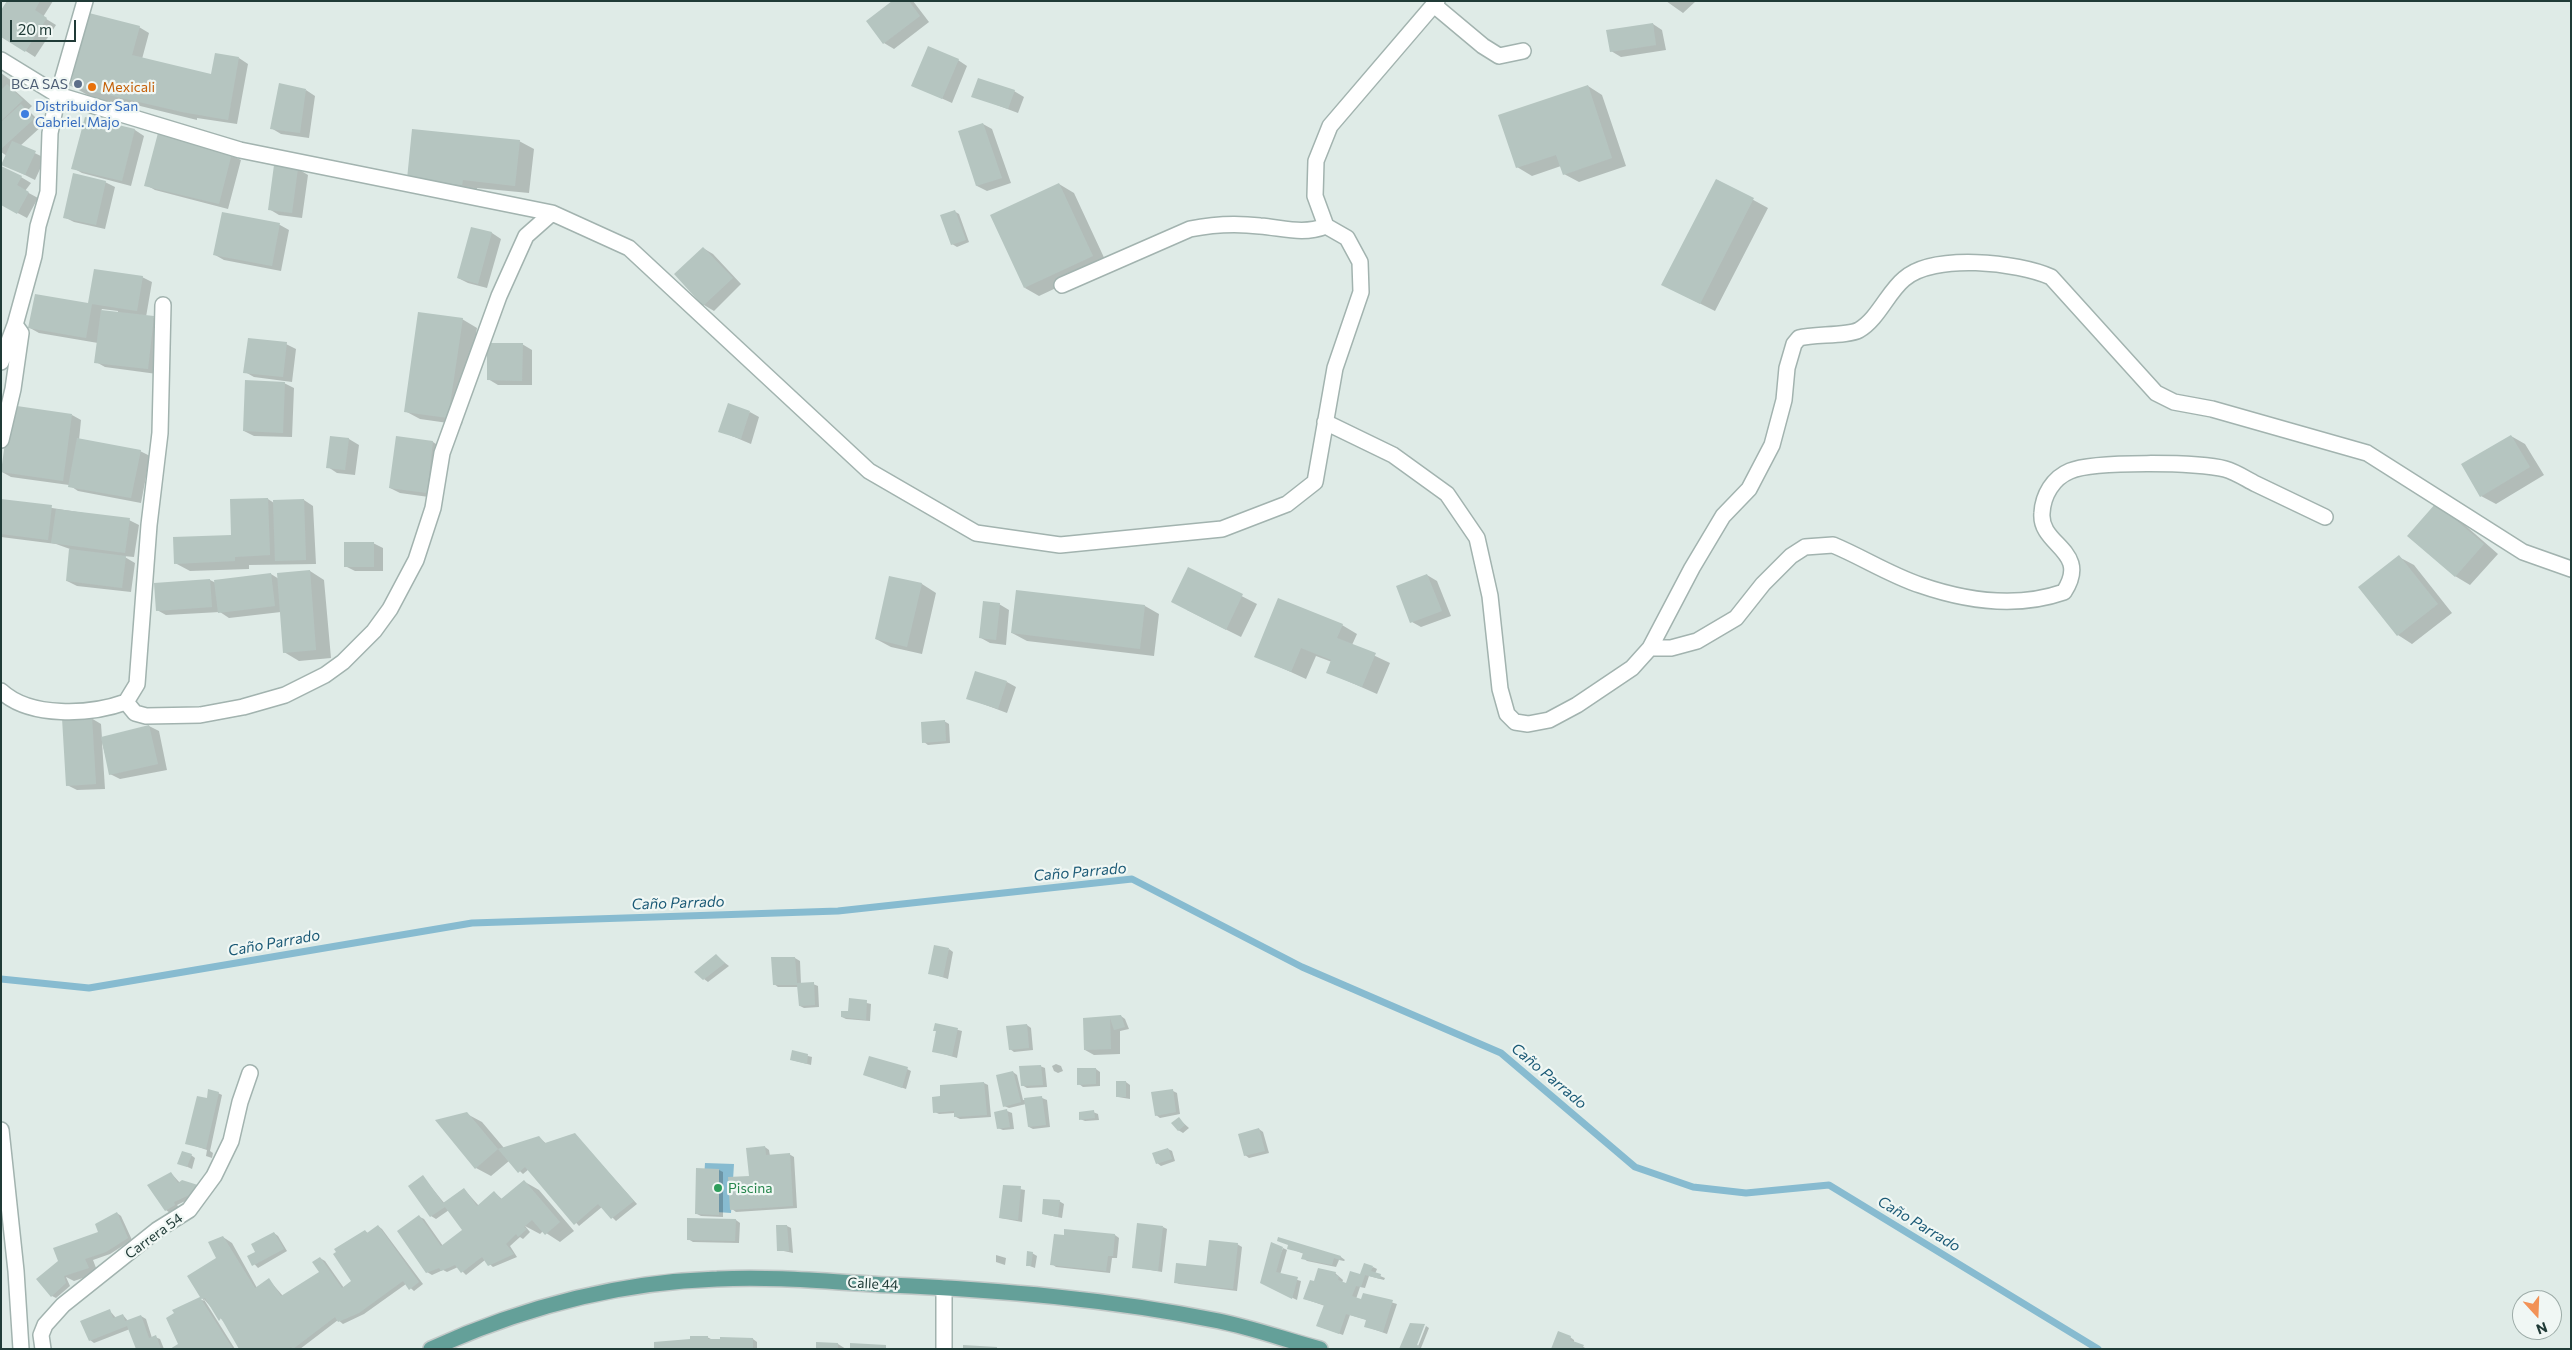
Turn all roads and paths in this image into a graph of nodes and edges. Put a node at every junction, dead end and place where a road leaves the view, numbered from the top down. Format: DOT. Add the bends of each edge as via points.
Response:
graph roads {
  1 [pos="85,1"];
  2 [pos="1436,3"];
  3 [pos="1524,51"];
  4 [pos="1,60"];
  5 [pos="58,95"];
  6 [pos="552,213"];
  7 [pos="1326,226"];
  8 [pos="1062,285"];
  9 [pos="163,305"];
  10 [pos="15,325"];
  11 [pos="1,362"];
  12 [pos="1325,422"];
  13 [pos="1,440"];
  14 [pos="2325,517"];
  15 [pos="2571,569"];
  16 [pos="1650,648"];
  17 [pos="1,691"];
  18 [pos="126,702"];
  19 [pos="250,1073"];
  20 [pos="1,1130"];
  21 [pos="944,1288"];
  22 [pos="21,1349"];
  23 [pos="43,1349"];
  24 [pos="432,1349"];
  25 [pos="944,1349"];
  26 [pos="1320,1349"];
  1 -- 5 [label="street"];
  2 -- 3 [label="street" via="1483,46 1499,56"];
  2 -- 7 [label="street" via="1330,126 1316,161 1315,196"];
  4 -- 5 [label="street"];
  5 -- 6 [label="street" via="240,150"];
  5 -- 10 [label="street" via="50,133 48,192"];
  6 -- 12 [label="street" via="629,248 869,471 976,533 1060,545 1222,530 1288,504 1315,482"];
  6 -- 18 [label="street" via="526,236 498,296 442,453 433,508 422,543 404,585 374,631 348,658 325,675 285,695 200,715 146,716 136,713"];
  7 -- 8 [label="street" via="1302,232 1211,224 1190,229"];
  7 -- 12 [label="street" via="1348,238 1360,262 1361,292 1335,368"];
  9 -- 18 [label="street" via="160,433 149,525 137,684"];
  10 -- 11 [label="street"];
  10 -- 13 [label="street" via="21,333"];
  12 -- 16 [label="street" via="1393,455 1447,494 1477,538 1490,596 1500,689 1507,714 1516,722 1528,724 1549,720 1577,705 1632,668"];
  14 -- 16 [label="street" via="2226,469 2186,463 2088,467 2070,471 2054,482 2045,497 2041,516 2047,535 2060,546 2072,567 2071,580 2064,592 2026,601 1986,601 1920,585 1832,545 1818,544 1805,547 1791,556 1736,618 1697,641 1671,648"];
  15 -- 16 [label="street" via="2523,552 2367,454 2212,409 2174,402 2156,392 2051,277 2029,268 1945,263 1912,272 1860,330 1807,336 1794,344 1772,445 1749,489 1718,523"];
  17 -- 18 [label="street" via="19,704 44,710 96,711"];
  19 -- 23 [label="street, Carrera 54" via="231,1141 214,1176 189,1210 157,1230 63,1305 41,1334"];
  20 -- 22 [label="street"];
  21 -- 24 [label="main road, Calle 44" via="717,1278 674,1282 596,1294 546,1306 496,1322"];
  21 -- 25 [label="street"];
  21 -- 26 [label="main road, Calle 44" via="1018,1292 1158,1310 1222,1322"];
}
